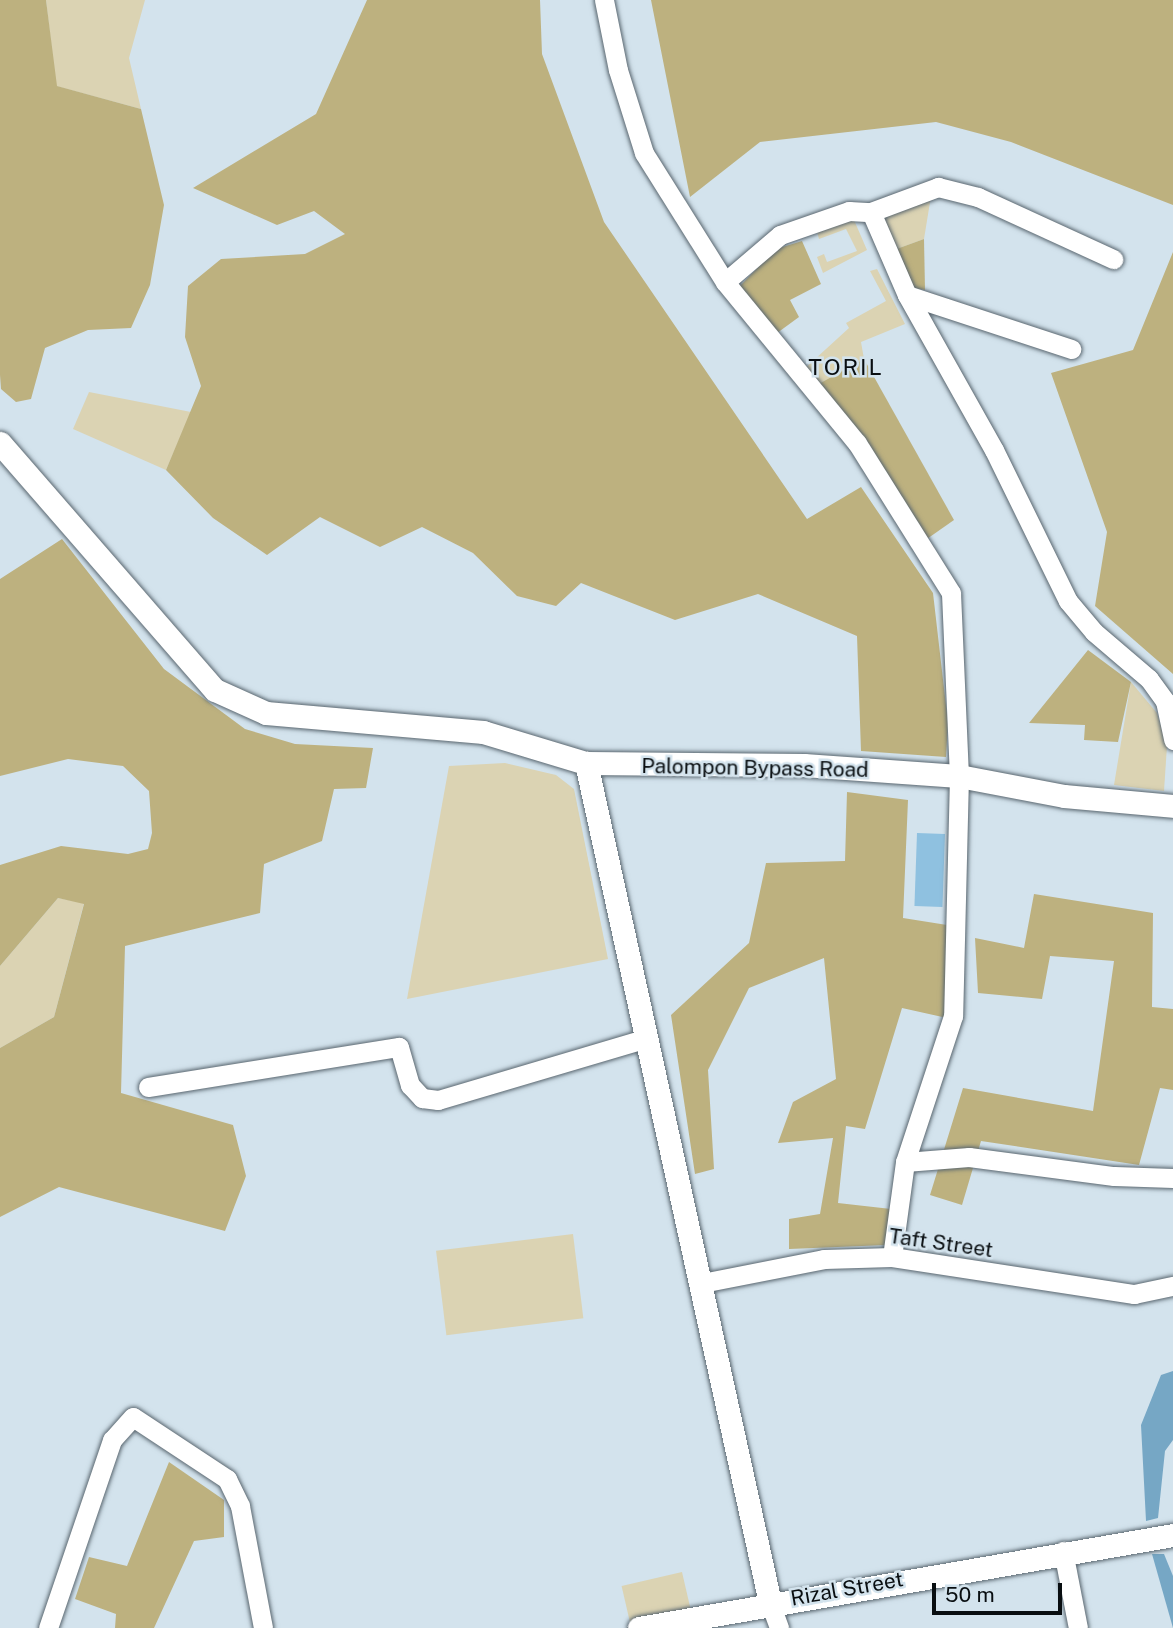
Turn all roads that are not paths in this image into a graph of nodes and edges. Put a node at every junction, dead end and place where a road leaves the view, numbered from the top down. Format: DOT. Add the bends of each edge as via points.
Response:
graph roads {
  1 [pos="604,0"];
  2 [pos="871,212"];
  3 [pos="1113,259"];
  4 [pos="725,282"];
  5 [pos="906,295"];
  6 [pos="1071,349"];
  7 [pos="0,443"];
  8 [pos="1173,740"];
  9 [pos="586,763"];
  10 [pos="959,776"];
  11 [pos="1173,806"];
  12 [pos="647,1038"];
  13 [pos="148,1087"];
  14 [pos="905,1162"];
  15 [pos="1173,1178"];
  16 [pos="892,1257"];
  17 [pos="702,1283"];
  18 [pos="1173,1286"];
  19 [pos="1173,1535"];
  20 [pos="1063,1551"];
  21 [pos="770,1603"];
  22 [pos="48,1628"];
  23 [pos="263,1628"];
  24 [pos="639,1628"];
  25 [pos="779,1628"];
  26 [pos="1078,1628"];
  1 -- 4 [label="street" via="618,70 644,153"];
  2 -- 3 [label="street" via="938,187 978,197"];
  2 -- 4 [label="street" via="849,211 780,234"];
  2 -- 5 [label="street"];
  4 -- 10 [label="street" via="857,443 951,593"];
  5 -- 6 [label="street"];
  5 -- 8 [label="street" via="994,450 1068,601 1094,632 1149,679 1165,701"];
  7 -- 9 [label="main road, Palompon Bypass Road" via="215,690 266,713 483,732"];
  9 -- 10 [label="main road, Palompon Bypass Road" via="804,765"];
  9 -- 12 [label="main road"];
  10 -- 11 [label="main road, Palompon Bypass Road" via="1064,796"];
  10 -- 14 [label="street" via="953,1016"];
  12 -- 13 [label="street" via="438,1100 422,1098 410,1085 399,1047"];
  12 -- 17 [label="main road"];
  14 -- 15 [label="street" via="969,1157 1114,1176"];
  14 -- 16 [label="street"];
  16 -- 17 [label="street, Taft Street" via="824,1259"];
  16 -- 18 [label="street, Taft Street" via="1134,1294"];
  17 -- 21 [label="main road"];
  19 -- 20 [label="main road, Rizal Street"];
  20 -- 21 [label="main road, Rizal Street"];
  20 -- 26 [label="street"];
  21 -- 24 [label="main road, Rizal Street"];
  21 -- 25 [label="street"];
  22 -- 23 [label="street" via="112,1440 133,1417 227,1479 240,1506"];
}
